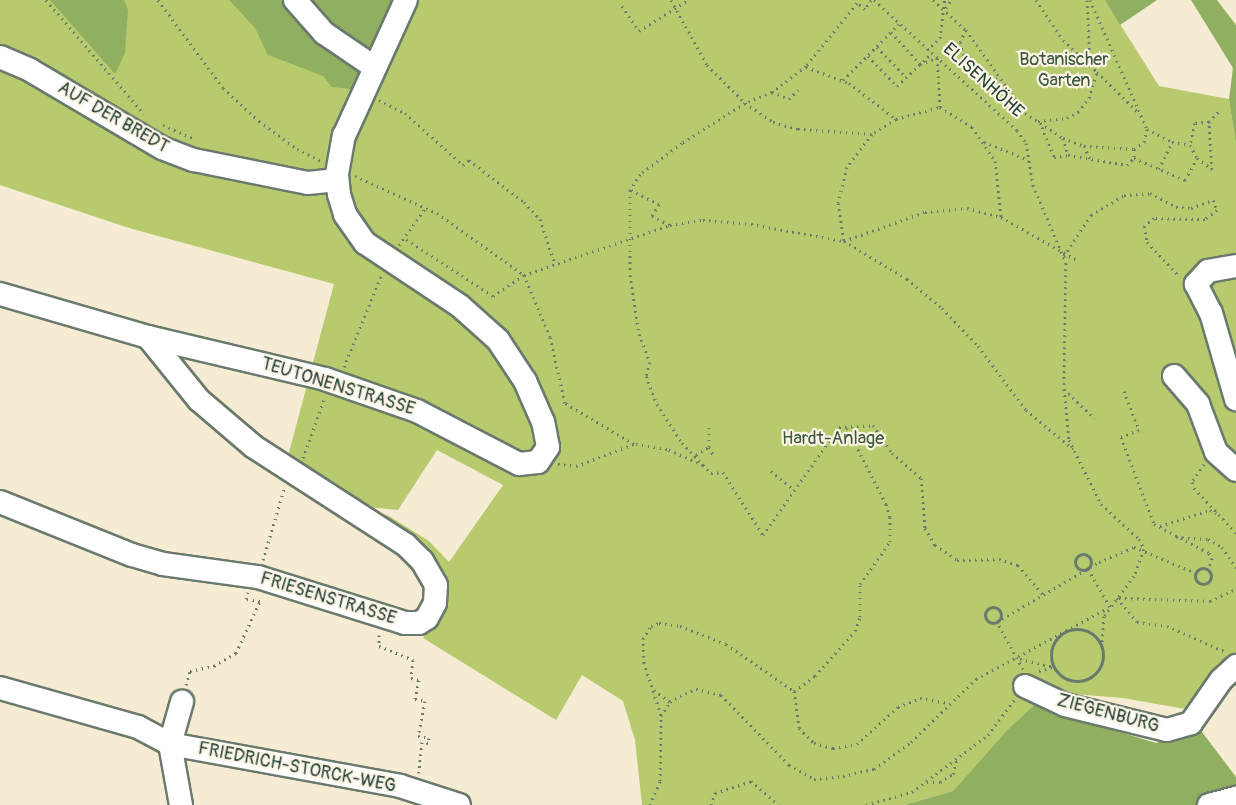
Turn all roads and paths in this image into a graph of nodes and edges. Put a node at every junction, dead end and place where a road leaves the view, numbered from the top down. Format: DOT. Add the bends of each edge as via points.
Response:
graph roads {
  1 [pos="45,0"];
  2 [pos="158,0"];
  3 [pos="295,0"];
  4 [pos="406,0"];
  5 [pos="670,0"];
  6 [pos="688,0"];
  7 [pos="872,0"];
  8 [pos="933,0"];
  9 [pos="945,0"];
  10 [pos="951,0"];
  11 [pos="1036,0"];
  12 [pos="1088,0"];
  13 [pos="622,6"];
  14 [pos="676,8"];
  15 [pos="945,9"];
  16 [pos="899,24"];
  17 [pos="966,30"];
  18 [pos="891,32"];
  19 [pos="877,47"];
  20 [pos="927,50"];
  21 [pos="932,53"];
  22 [pos="868,56"];
  23 [pos="0,57"];
  24 [pos="937,58"];
  25 [pos="920,64"];
  26 [pos="1090,65"];
  27 [pos="806,66"];
  28 [pos="374,67"];
  29 [pos="1097,72"];
  30 [pos="906,77"];
  31 [pos="998,79"];
  32 [pos="842,81"];
  33 [pos="798,90"];
  34 [pos="363,91"];
  35 [pos="772,92"];
  36 [pos="745,103"];
  37 [pos="940,106"];
  38 [pos="1219,111"];
  39 [pos="1139,113"];
  40 [pos="148,119"];
  41 [pos="896,119"];
  42 [pos="1036,121"];
  43 [pos="1209,122"];
  44 [pos="159,124"];
  45 [pos="1042,126"];
  46 [pos="1147,129"];
  47 [pos="872,134"];
  48 [pos="1063,138"];
  49 [pos="200,141"];
  50 [pos="984,141"];
  51 [pos="1172,142"];
  52 [pos="1190,145"];
  53 [pos="1084,146"];
  54 [pos="1134,149"];
  55 [pos="1068,155"];
  56 [pos="1134,158"];
  57 [pos="1197,158"];
  58 [pos="1090,159"];
  59 [pos="1029,160"];
  60 [pos="1159,169"];
  61 [pos="337,174"];
  62 [pos="630,190"];
  63 [pos="426,207"];
  64 [pos="1001,217"];
  65 [pos="669,225"];
  66 [pos="404,238"];
  67 [pos="629,241"];
  68 [pos="844,241"];
  69 [pos="1064,256"];
  70 [pos="387,259"];
  71 [pos="1078,260"];
  72 [pos="555,265"];
  73 [pos="1236,266"];
  74 [pos="524,275"];
  75 [pos="1197,291"];
  76 [pos="0,294"];
  77 [pos="148,337"];
  78 [pos="1173,376"];
  79 [pos="334,382"];
  80 [pos="1064,389"];
  81 [pos="1124,391"];
  82 [pos="1236,399"];
  83 [pos="1094,418"];
  84 [pos="708,427"];
  85 [pos="847,428"];
  86 [pos="634,444"];
  87 [pos="709,447"];
  88 [pos="1073,449"];
  89 [pos="696,455"];
  90 [pos="1218,455"];
  91 [pos="714,457"];
  92 [pos="538,462"];
  93 [pos="301,465"];
  94 [pos="705,466"];
  95 [pos="1236,470"];
  96 [pos="771,471"];
  97 [pos="285,488"];
  98 [pos="792,488"];
  99 [pos="0,501"];
  100 [pos="1218,514"];
  101 [pos="1160,526"];
  102 [pos="1236,533"];
  103 [pos="1176,537"];
  104 [pos="1144,549"];
  105 [pos="264,555"];
  106 [pos="1236,568"];
  107 [pos="1088,569"];
  108 [pos="1208,570"];
  109 [pos="1196,573"];
  110 [pos="1236,589"];
  111 [pos="247,595"];
  112 [pos="1043,595"];
  113 [pos="1118,598"];
  114 [pos="1110,607"];
  115 [pos="380,615"];
  116 [pos="997,622"];
  117 [pos="1065,632"];
  118 [pos="1102,646"];
  119 [pos="1018,658"];
  120 [pos="1231,659"];
  121 [pos="1054,667"];
  122 [pos="1029,681"];
  123 [pos="0,688"];
  124 [pos="654,690"];
  125 [pos="794,691"];
  126 [pos="182,702"];
  127 [pos="670,702"];
  128 [pos="947,704"];
  129 [pos="661,716"];
  130 [pos="170,744"];
  131 [pos="957,758"];
  132 [pos="925,782"];
  133 [pos="418,792"];
  134 [pos="1236,798"];
  135 [pos="182,805"];
  136 [pos="459,805"];
  137 [pos="650,805"];
  138 [pos="711,805"];
  139 [pos="778,805"];
  140 [pos="866,805"];
  141 [pos="1209,805"];
  142 [pos="1229,805"];
  1 -- 40 [label="path"];
  2 -- 61 [label="path" via="237,101 297,149"];
  3 -- 28 [label="street" via="324,33 348,53"];
  4 -- 28 [label="street"];
  5 -- 14 [label="path"];
  6 -- 14 [label="path"];
  7 -- 16 [label="path, ELISENHÖHE"];
  7 -- 27 [label="path" via="864,10 857,3"];
  8 -- 15 [label="path"];
  9 -- 15 [label="path"];
  10 -- 15 [label="path"];
  11 -- 26 [label="path" via="1063,40"];
  12 -- 26 [label="path"];
  12 -- 39 [label="path" via="1124,71"];
  13 -- 14 [label="path" via="639,31"];
  14 -- 36 [label="path" via="707,65"];
  15 -- 17 [label="path"];
  15 -- 20 [label="path" via="940,38"];
  16 -- 18 [label="path"];
  16 -- 20 [label="path, ELISENHÖHE"];
  17 -- 31 [label="path"];
  17 -- 31 [label="path" via="960,42 963,54 990,77"];
  18 -- 19 [label="path"];
  18 -- 25 [label="path"];
  19 -- 22 [label="path"];
  19 -- 30 [label="path"];
  20 -- 21 [label="path, ELISENHÖHE"];
  21 -- 24 [label="path, ELISENHÖHE"];
  21 -- 25 [label="path"];
  22 -- 30 [label="path" via="897,86"];
  22 -- 32 [label="path"];
  23 -- 61 [label="street, AUF DER BREDT" via="30,70 162,148 194,160 308,183"];
  24 -- 25 [label="path"];
  24 -- 37 [label="path"];
  24 -- 59 [label="path, ELISENHÖHE" via="1017,130 1026,143"];
  25 -- 30 [label="path"];
  26 -- 29 [label="path"];
  27 -- 32 [label="path"];
  27 -- 35 [label="path"];
  28 -- 34 [label="street"];
  29 -- 39 [label="path"];
  29 -- 42 [label="path" via="1089,98 1078,112 1067,118"];
  31 -- 42 [label="path"];
  32 -- 41 [label="path"];
  33 -- 35 [label="path" via="789,99"];
  34 -- 61 [label="street" via="344,136"];
  34 -- 72 [label="path" via="405,113 463,165 469,160 524,202 540,219"];
  35 -- 36 [label="path"];
  36 -- 47 [label="path" via="773,122 798,129"];
  36 -- 62 [label="path" via="640,174"];
  37 -- 41 [label="path"];
  37 -- 50 [label="path" via="962,118"];
  38 -- 43 [label="path"];
  39 -- 46 [label="path"];
  41 -- 47 [label="path"];
  42 -- 45 [label="path"];
  43 -- 52 [label="path" via="1195,123"];
  43 -- 57 [label="path" via="1212,169"];
  44 -- 49 [label="path"];
  45 -- 48 [label="path"];
  45 -- 55 [label="path" via="1054,157"];
  46 -- 51 [label="path"];
  46 -- 54 [label="path" via="1144,142"];
  47 -- 68 [label="path" via="845,176 838,203"];
  48 -- 53 [label="path"];
  48 -- 55 [label="path"];
  50 -- 59 [label="path"];
  50 -- 64 [label="path" via="1000,172"];
  51 -- 52 [label="path"];
  51 -- 60 [label="path"];
  52 -- 57 [label="path"];
  53 -- 54 [label="path"];
  53 -- 58 [label="path"];
  54 -- 56 [label="path"];
  55 -- 58 [label="path"];
  56 -- 58 [label="path" via="1126,165"];
  56 -- 60 [label="path"];
  57 -- 60 [label="path" via="1185,180"];
  59 -- 69 [label="path, ELISENHÖHE" via="1033,185"];
  61 -- 63 [label="path"];
  61 -- 70 [label="street" via="345,214 365,243"];
  62 -- 65 [label="path" via="658,204 652,216"];
  62 -- 67 [label="path"];
  63 -- 66 [label="path"];
  63 -- 74 [label="path"];
  64 -- 68 [label="path" via="967,208 940,208"];
  64 -- 69 [label="path" via="1031,231"];
  65 -- 67 [label="path"];
  65 -- 68 [label="path" via="703,220 751,224"];
  66 -- 70 [label="path"];
  66 -- 74 [label="path" via="493,296"];
  67 -- 72 [label="path"];
  67 -- 89 [label="path" via="639,334 650,362 646,376 657,404 682,443"];
  68 -- 88 [label="path" via="907,279 942,308 978,346 1026,410"];
  69 -- 71 [label="path"];
  69 -- 75 [label="path" via="1091,215 1108,201 1138,193 1157,195 1176,207 1215,201 1217,210 1209,218 1151,219 1143,230 1148,243"];
  69 -- 80 [label="path, ELISENHÖHE" via="1068,297"];
  70 -- 79 [label="path"];
  70 -- 92 [label="street" via="460,306 498,340 525,381 543,422 548,447"];
  72 -- 74 [label="path"];
  73 -- 75 [label="street" via="1208,271 1197,281"];
  74 -- 86 [label="path" via="550,337 565,403"];
  75 -- 82 [label="street" via="1211,313"];
  76 -- 77 [label="street, TEUTONENSTRASSE"];
  77 -- 79 [label="street, TEUTONENSTRASSE"];
  77 -- 115 [label="street, FRIESENSTRASSE" via="199,400 254,446 406,545 422,561 436,585 435,603 427,618 419,623 405,623"];
  78 -- 90 [label="street" via="1198,404"];
  79 -- 92 [label="street, TEUTONENSTRASSE" via="417,411 519,464"];
  79 -- 93 [label="path"];
  80 -- 83 [label="path"];
  80 -- 88 [label="path, ELISENHÖHE"];
  81 -- 101 [label="path" via="1139,431 1121,437 1154,524"];
  84 -- 87 [label="path"];
  85 -- 98 [label="path" via="839,427"];
  85 -- 112 [label="path" via="857,423 873,425 892,453 921,478 925,528 935,545 957,560 999,559 1018,564"];
  85 -- 125 [label="path" via="886,504 890,542 860,584 860,617 855,631 815,676"];
  86 -- 92 [label="path" via="576,466"];
  86 -- 94 [label="path" via="667,450"];
  87 -- 89 [label="path"];
  87 -- 91 [label="path"];
  88 -- 104 [label="path" via="1101,504 1139,539"];
  89 -- 94 [label="path"];
  90 -- 95 [label="street"];
  90 -- 100 [label="path" via="1204,464 1192,482"];
  94 -- 98 [label="path" via="711,473 723,472 763,535"];
  96 -- 98 [label="path"];
  97 -- 105 [label="path"];
  99 -- 115 [label="street, FRIESENSTRASSE" via="132,555 163,564 252,575"];
  100 -- 101 [label="path" via="1210,510"];
  100 -- 102 [label="path"];
  101 -- 103 [label="path"];
  103 -- 106 [label="path" via="1208,539 1222,547"];
  103 -- 108 [label="path" via="1209,553 1212,558"];
  104 -- 107 [label="path" via="1134,547"];
  104 -- 109 [label="path"];
  104 -- 113 [label="path" via="1139,568"];
  107 -- 107 [label="path" via="1090,557 1080,555 1076,566"];
  107 -- 112 [label="path"];
  107 -- 114 [label="path"];
  108 -- 109 [label="path"];
  108 -- 109 [label="path" via="1211,577 1204,584 1197,582"];
  110 -- 113 [label="path" via="1210,601"];
  111 -- 126 [label="path" via="246,599 260,601 236,653 221,663 190,671"];
  112 -- 116 [label="path"];
  113 -- 114 [label="path"];
  113 -- 120 [label="path" via="1137,622 1167,626"];
  114 -- 117 [label="path"];
  114 -- 118 [label="path" via="1101,629"];
  115 -- 133 [label="path" via="376,632 381,638 379,646 413,660 411,678 419,680 415,699 425,701 418,736 429,738 428,743 422,742 418,762 419,773 423,774"];
  116 -- 116 [label="path" via="999,610 989,608 986,620"];
  116 -- 119 [label="path"];
  117 -- 118 [label="path" via="1082,629 1094,635"];
  117 -- 119 [label="path"];
  117 -- 121 [label="path" via="1052,651"];
  118 -- 121 [label="path" via="1101,664 1089,677 1066,678"];
  119 -- 121 [label="path"];
  119 -- 122 [label="path"];
  119 -- 128 [label="path" via="976,679"];
  120 -- 122 [label="street, ZIEGENBURG" via="1191,723 1167,730 1086,711"];
  121 -- 122 [label="path"];
  122 -- 131 [label="path" via="988,735"];
  123 -- 130 [label="street, FRIEDRICH-STORCK-WEG" via="138,727"];
  124 -- 125 [label="path" via="644,663 643,639 651,626 659,622 680,626 726,645"];
  124 -- 127 [label="path"];
  124 -- 129 [label="path"];
  125 -- 128 [label="path" via="799,728 814,743 833,748 857,744 898,707 920,698"];
  126 -- 130 [label="street"];
  127 -- 128 [label="path" via="696,689 721,695 789,765 814,779 874,769 911,742"];
  127 -- 129 [label="path"];
  129 -- 137 [label="path" via="660,781"];
  130 -- 133 [label="street, FRIEDRICH-STORCK-WEG"];
  130 -- 135 [label="street"];
  131 -- 132 [label="path"];
  131 -- 132 [label="path" via="953,774 940,782"];
  132 -- 140 [label="path" via="912,792"];
  133 -- 136 [label="street, FRIEDRICH-STORCK-WEG"];
  134 -- 141 [label="street"];
  134 -- 142 [label="street"];
  138 -- 139 [label="path" via="716,793 751,781"];
}
